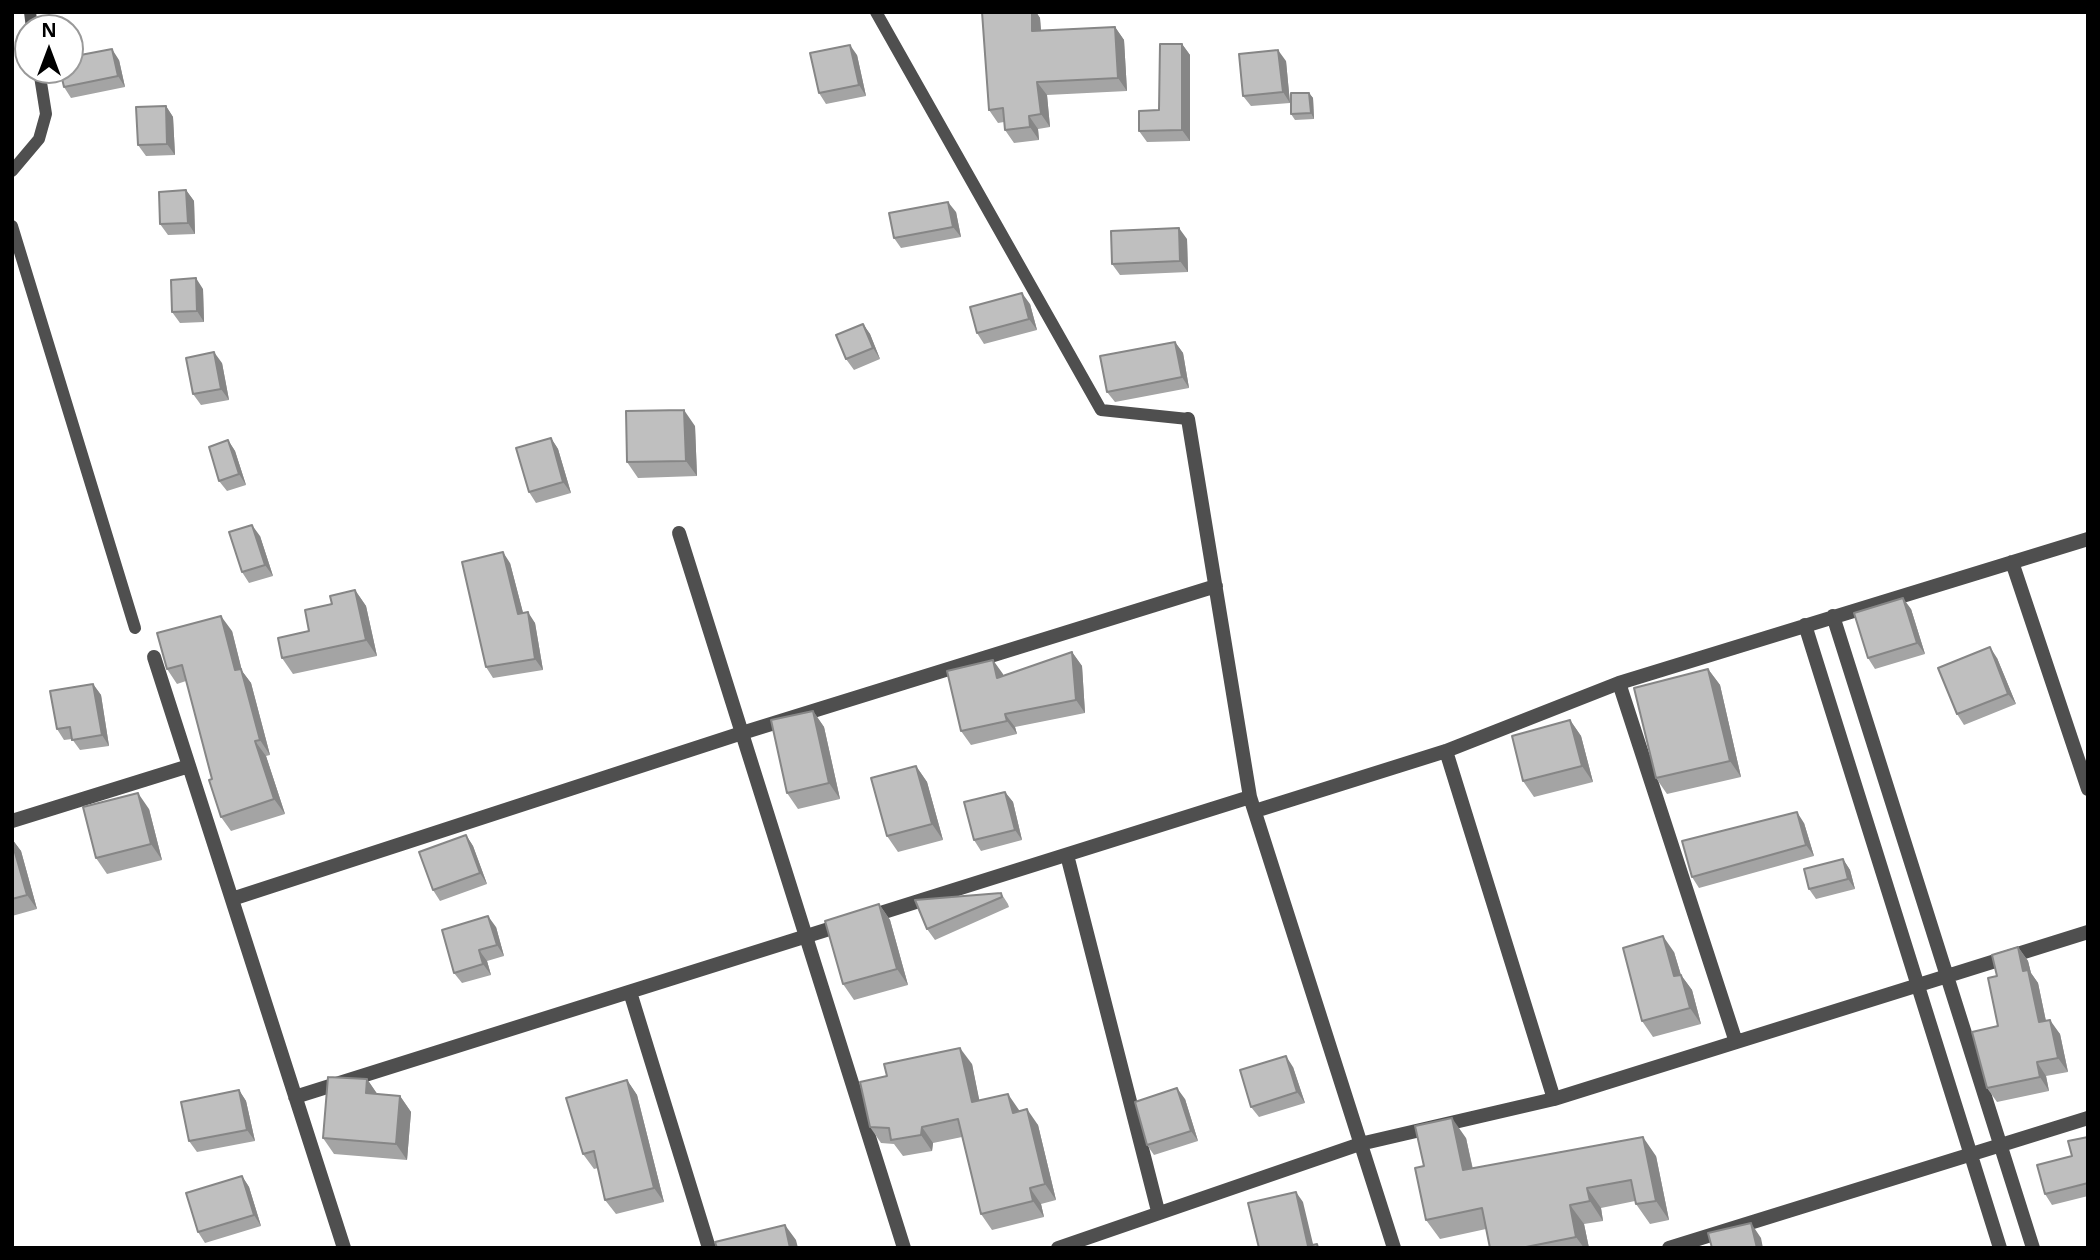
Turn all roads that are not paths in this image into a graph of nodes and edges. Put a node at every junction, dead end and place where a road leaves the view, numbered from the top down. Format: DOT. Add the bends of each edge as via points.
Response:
graph roads {
  1 [pos="876,12"];
  2 [pos="41,84"];
  3 [pos="12,171"];
  4 [pos="12,226"];
  5 [pos="1188,419"];
  6 [pos="679,533"];
  7 [pos="2088,539"];
  8 [pos="2012,562"];
  9 [pos="1216,586"];
  10 [pos="1833,616"];
  11 [pos="1805,625"];
  12 [pos="135,628"];
  13 [pos="154,657"];
  14 [pos="1619,683"];
  15 [pos="742,733"];
  16 [pos="1446,751"];
  17 [pos="189,766"];
  18 [pos="2088,789"];
  19 [pos="1253,804"];
  20 [pos="12,821"];
  21 [pos="1067,855"];
  22 [pos="232,899"];
  23 [pos="2088,932"];
  24 [pos="806,937"];
  25 [pos="1947,976"];
  26 [pos="1918,985"];
  27 [pos="629,992"];
  28 [pos="1736,1042"];
  29 [pos="296,1097"];
  30 [pos="1553,1099"];
  31 [pos="2088,1118"];
  32 [pos="1360,1144"];
  33 [pos="2000,1145"];
  34 [pos="1971,1154"];
  35 [pos="1158,1211"];
  36 [pos="344,1248"];
  37 [pos="709,1248"];
  38 [pos="904,1248"];
  39 [pos="1058,1248"];
  40 [pos="1394,1248"];
  41 [pos="1669,1248"];
  42 [pos="2000,1248"];
  43 [pos="2033,1248"];
  1 -- 5 [label="lane" via="1101,410"];
  2 -- 3 [label="lane" via="46,114 39,139"];
  4 -- 12 [label="lane"];
  5 -- 9 [label="street"];
  6 -- 15 [label="street"];
  7 -- 8 [label="street"];
  8 -- 10 [label="street"];
  8 -- 18 [label="street"];
  9 -- 15 [label="street"];
  9 -- 19 [label="street"];
  10 -- 11 [label="street"];
  10 -- 25 [label="street"];
  11 -- 14 [label="street"];
  11 -- 26 [label="street"];
  13 -- 17 [label="street"];
  14 -- 16 [label="street"];
  14 -- 28 [label="street"];
  15 -- 22 [label="street"];
  15 -- 24 [label="street"];
  16 -- 19 [label="street"];
  16 -- 30 [label="street"];
  17 -- 20 [label="street"];
  17 -- 22 [label="street"];
  19 -- 21 [label="street"];
  19 -- 32 [label="street"];
  21 -- 24 [label="street"];
  21 -- 35 [label="street"];
  22 -- 29 [label="street"];
  23 -- 25 [label="street"];
  24 -- 27 [label="street"];
  24 -- 38 [label="street"];
  25 -- 26 [label="street"];
  25 -- 33 [label="street"];
  26 -- 28 [label="street"];
  26 -- 34 [label="street"];
  27 -- 29 [label="street"];
  27 -- 37 [label="street"];
  28 -- 30 [label="street"];
  29 -- 36 [label="street"];
  30 -- 32 [label="street"];
  31 -- 33 [label="street"];
  32 -- 35 [label="street"];
  32 -- 40 [label="street"];
  33 -- 34 [label="street"];
  33 -- 43 [label="street"];
  34 -- 41 [label="street"];
  34 -- 42 [label="street"];
  35 -- 39 [label="street"];
}
